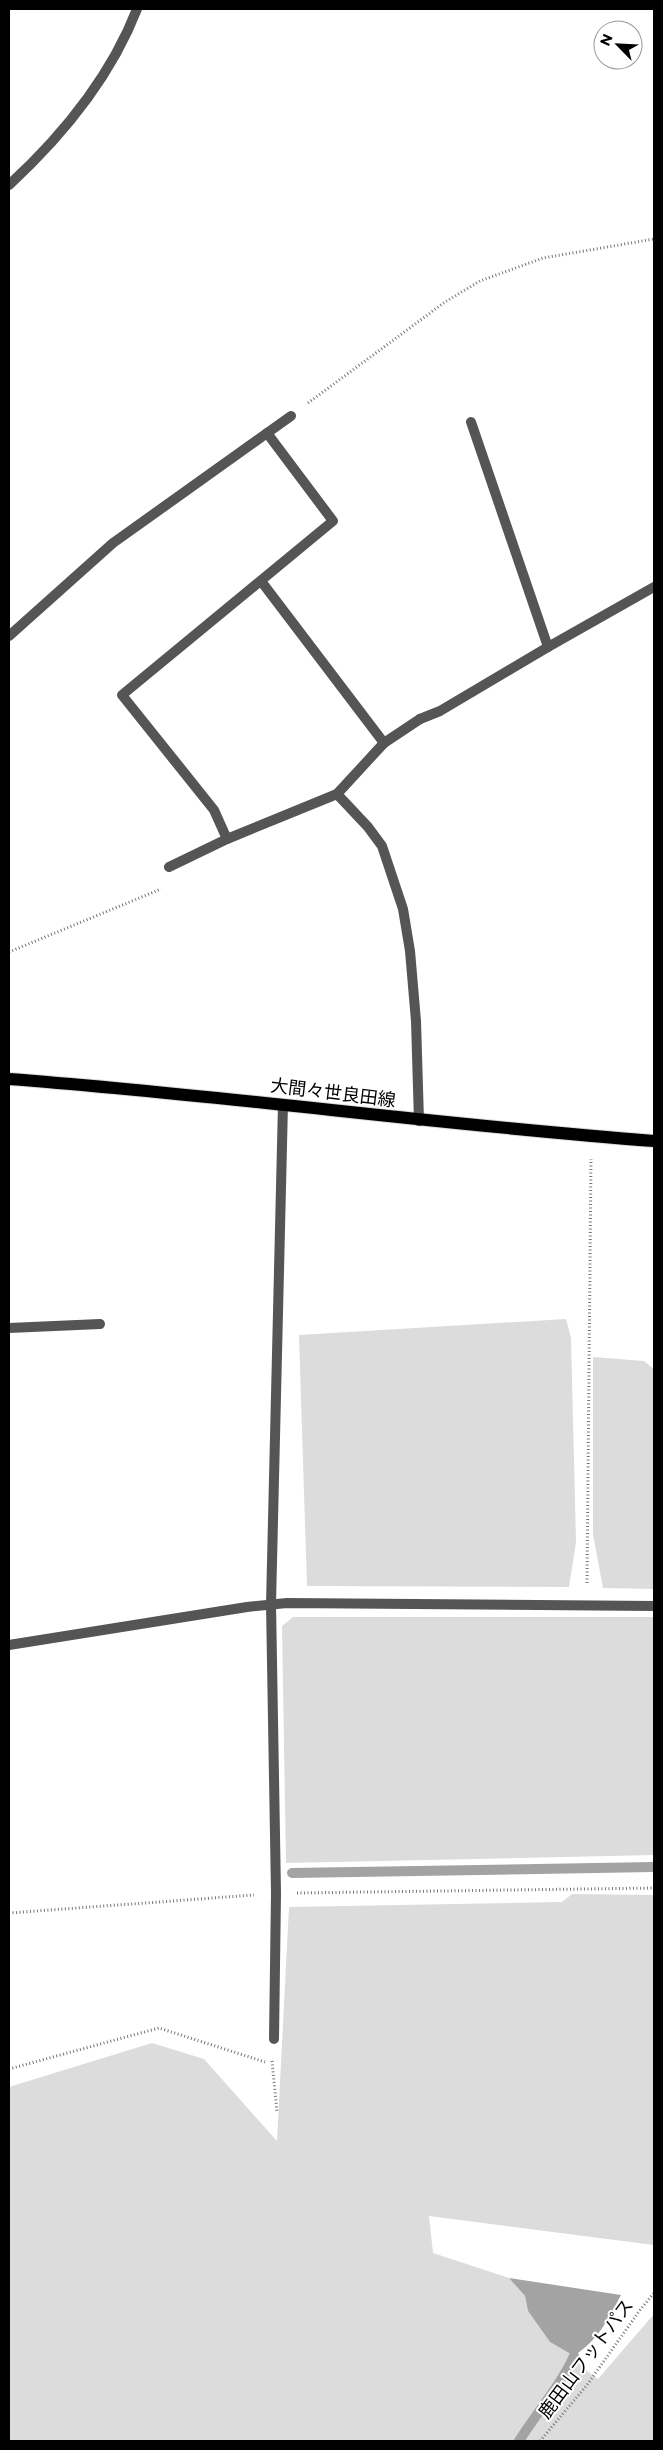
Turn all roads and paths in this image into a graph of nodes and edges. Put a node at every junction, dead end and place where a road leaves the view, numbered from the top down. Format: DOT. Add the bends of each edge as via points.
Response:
graph roads {
  1 [pos="137,9"];
  2 [pos="9,185"];
  3 [pos="654,239"];
  4 [pos="291,416"];
  5 [pos="471,422"];
  6 [pos="267,432"];
  7 [pos="261,581"];
  8 [pos="654,587"];
  9 [pos="9,636"];
  10 [pos="548,647"];
  11 [pos="384,743"];
  12 [pos="337,794"];
  13 [pos="227,839"];
  14 [pos="169,867"];
  15 [pos="9,952"];
  16 [pos="9,1080"];
  17 [pos="283,1104"];
  18 [pos="419,1121"];
  19 [pos="591,1136"];
  20 [pos="654,1141"];
  21 [pos="100,1324"];
  22 [pos="9,1328"];
  23 [pos="272,1604"];
  24 [pos="588,1606"];
  25 [pos="654,1606"];
  26 [pos="9,1645"];
  27 [pos="654,1888"];
  28 [pos="276,1894"];
  29 [pos="9,1913"];
  30 [pos="274,2039"];
  31 [pos="272,2064"];
  32 [pos="9,2069"];
  33 [pos="277,2112"];
  34 [pos="654,2293"];
  35 [pos="540,2441"];
  1 -- 2 [label="street" via="86,100 56,138"];
  3 -- 4 [label="path" via="543,258 480,281 446,302"];
  4 -- 6 [label="street"];
  5 -- 10 [label="street"];
  6 -- 7 [label="street" via="333,521"];
  6 -- 9 [label="street" via="114,543"];
  7 -- 11 [label="street"];
  7 -- 13 [label="street" via="122,694 214,810"];
  8 -- 10 [label="street"];
  10 -- 11 [label="street" via="440,711 420,719"];
  11 -- 12 [label="street"];
  12 -- 13 [label="street"];
  12 -- 18 [label="street" via="382,846 403,909 416,1020"];
  13 -- 14 [label="street"];
  14 -- 15 [label="path" via="161,889"];
  16 -- 17 [label="main road, 大間々世良田線"];
  17 -- 18 [label="main road, 大間々世良田線"];
  17 -- 23 [label="street"];
  18 -- 19 [label="main road, 大間々世良田線"];
  19 -- 20 [label="main road, 大間々世良田線"];
  19 -- 24 [label="path"];
  21 -- 22 [label="street"];
  23 -- 24 [label="street"];
  23 -- 26 [label="street"];
  23 -- 28 [label="street"];
  24 -- 25 [label="street"];
  27 -- 28 [label="path"];
  28 -- 29 [label="path"];
  28 -- 30 [label="street"];
  30 -- 31 [label="path"];
  31 -- 32 [label="path" via="158,2028"];
  31 -- 33 [label="path"];
  34 -- 35 [label="path, 鹿田山フットパス" via="587,2385"];
}
